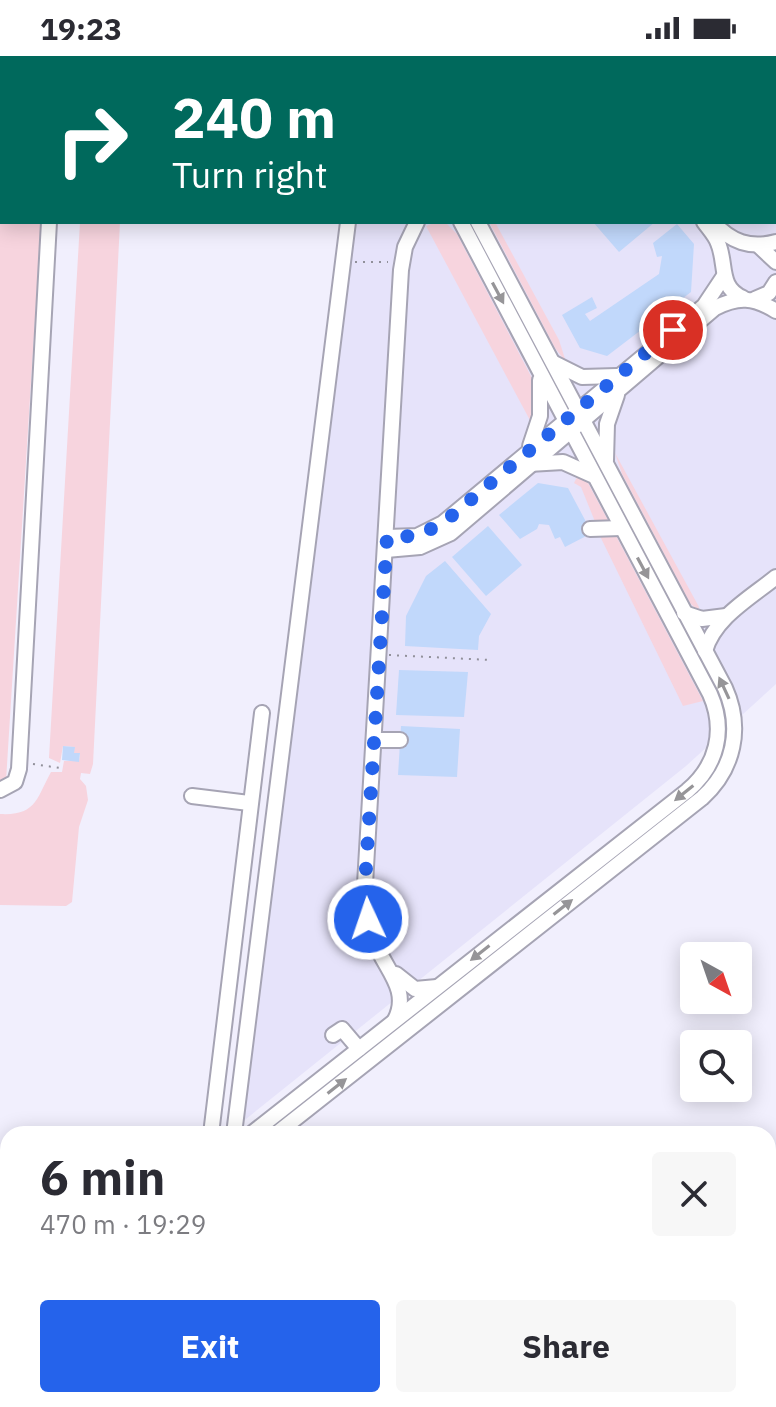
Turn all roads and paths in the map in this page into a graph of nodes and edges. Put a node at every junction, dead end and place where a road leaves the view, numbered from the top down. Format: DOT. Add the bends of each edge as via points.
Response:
graph roads {
  1 [pos="49,224"];
  2 [pos="348,224"];
  3 [pos="461,224"];
  4 [pos="479,224"];
  5 [pos="705,224"];
  6 [pos="715,224"];
  7 [pos="415,227"];
  8 [pos="776,242"];
  9 [pos="753,245"];
  10 [pos="343,262"];
  11 [pos="776,262"];
  12 [pos="402,263"];
  13 [pos="724,271"];
  14 [pos="776,282"];
  15 [pos="749,299"];
  16 [pos="776,311"];
  17 [pos="553,362"];
  18 [pos="539,372"];
  19 [pos="617,376"];
  20 [pos="617,392"];
  21 [pos="580,414"];
  22 [pos="567,425"];
  23 [pos="528,457"];
  24 [pos="607,465"];
  25 [pos="592,475"];
  26 [pos="621,528"];
  27 [pos="590,529"];
  28 [pos="386,544"];
  29 [pos="776,577"];
  30 [pos="684,613"];
  31 [pos="727,616"];
  32 [pos="705,651"];
  33 [pos="380,655"];
  34 [pos="490,660"];
  35 [pos="262,713"];
  36 [pos="719,726"];
  37 [pos="735,728"];
  38 [pos="375,740"];
  39 [pos="400,740"];
  40 [pos="20,762"];
  41 [pos="60,768"];
  42 [pos="0,790"];
  43 [pos="192,796"];
  44 [pos="249,803"];
  45 [pos="524,928"];
  46 [pos="384,962"];
  47 [pos="437,987"];
  48 [pos="395,1021"];
  49 [pos="333,1035"];
  50 [pos="359,1049"];
  51 [pos="212,1126"];
  52 [pos="235,1126"];
  53 [pos="261,1126"];
  54 [pos="286,1126"];
  1 -- 40 [label="street"];
  2 -- 10 [label="street"];
  3 -- 18 [label="street, one-way"];
  4 -- 17 [label="street"];
  5 -- 13 [label="street" via="718,242"];
  6 -- 9 [label="street" via="730,238"];
  7 -- 12 [label="street"];
  8 -- 9 [label="street"];
  9 -- 11 [label="street"];
  9 -- 13 [label="street" via="732,252"];
  10 -- 12 [label="path"];
  10 -- 52 [label="street"];
  12 -- 28 [label="street"];
  13 -- 15 [label="street" via="732,292"];
  13 -- 19 [label="street" via="704,306"];
  14 -- 15 [label="street" via="769,293"];
  15 -- 16 [label="street"];
  15 -- 20 [label="street" via="709,312"];
  17 -- 19 [label="street" via="582,377"];
  17 -- 21 [label="street"];
  18 -- 22 [label="street"];
  18 -- 23 [label="street" via="540,416"];
  19 -- 21 [label="street"];
  20 -- 21 [label="street"];
  20 -- 24 [label="street" via="607,424"];
  21 -- 22 [label="street"];
  21 -- 24 [label="street"];
  22 -- 23 [label="street"];
  22 -- 25 [label="street"];
  23 -- 25 [label="street" via="563,462"];
  23 -- 28 [label="street" via="441,538 420,547"];
  24 -- 30 [label="street"];
  25 -- 26 [label="street"];
  26 -- 27 [label="street"];
  26 -- 36 [label="street, one-way" via="710,694"];
  28 -- 33 [label="street"];
  29 -- 31 [label="street"];
  30 -- 31 [label="street" via="708,620"];
  30 -- 32 [label="street"];
  31 -- 32 [label="street"];
  37 -- 32 [label="street, one-way" via="729,697"];
  33 -- 34 [label="path"];
  33 -- 38 [label="street"];
  35 -- 44 [label="street"];
  36 -- 37 [label="street"];
  36 -- 45 [label="street, one-way" via="714,754 694,785"];
  45 -- 37 [label="street, one-way" via="709,792 727,767"];
  38 -- 39 [label="street"];
  38 -- 46 [label="street" via="365,896 370,930"];
  40 -- 41 [label="path"];
  40 -- 42 [label="street" via="15,782"];
  43 -- 44 [label="street"];
  44 -- 51 [label="street"];
  45 -- 47 [label="street, one-way"];
  54 -- 45 [label="street, one-way"];
  46 -- 47 [label="street" via="410,987"];
  46 -- 48 [label="street" via="402,997"];
  47 -- 48 [label="street"];
  48 -- 50 [label="street"];
  49 -- 50 [label="street" via="342,1029"];
  50 -- 53 [label="street"];
}
